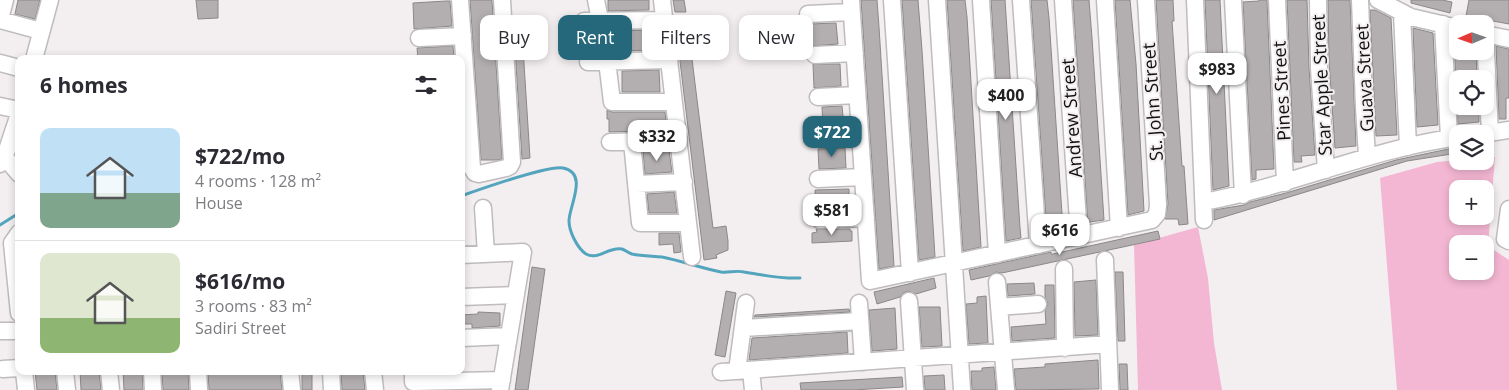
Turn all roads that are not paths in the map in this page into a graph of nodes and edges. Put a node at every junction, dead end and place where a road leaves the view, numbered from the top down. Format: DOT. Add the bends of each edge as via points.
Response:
graph roads {
  1 [pos="5,0"];
  2 [pos="50,0"];
  3 [pos="460,0"];
  4 [pos="502,0"];
  5 [pos="596,0"];
  6 [pos="662,0"];
  7 [pos="892,0"];
  8 [pos="936,0"];
  9 [pos="981,0"];
  10 [pos="1022,0"];
  11 [pos="1063,0"];
  12 [pos="1105,0"];
  13 [pos="1146,0"];
  14 [pos="1194,0"];
  15 [pos="1233,0"];
  16 [pos="1277,0"];
  17 [pos="1318,0"];
  18 [pos="1360,0"];
  19 [pos="1378,0"];
  20 [pos="851,6"];
  21 [pos="1402,13"];
  22 [pos="808,14"];
  23 [pos="664,15"];
  24 [pos="0,20"];
  25 [pos="642,20"];
  26 [pos="1449,26"];
  27 [pos="41,31"];
  28 [pos="463,36"];
  29 [pos="1494,36"];
  30 [pos="419,38"];
  31 [pos="1509,39"];
  32 [pos="855,53"];
  33 [pos="35,55"];
  34 [pos="463,55"];
  35 [pos="815,56"];
  36 [pos="669,60"];
  37 [pos="1451,60"];
  38 [pos="1486,60"];
  39 [pos="588,62"];
  40 [pos="607,62"];
  41 [pos="0,63"];
  42 [pos="15,67"];
  43 [pos="858,95"];
  44 [pos="818,97"];
  45 [pos="674,102"];
  46 [pos="0,106"];
  47 [pos="15,111"];
  48 [pos="465,117"];
  49 [pos="15,122"];
  50 [pos="1453,125"];
  51 [pos="1487,125"];
  52 [pos="1509,130"];
  53 [pos="1494,132"];
  54 [pos="860,136"];
  55 [pos="821,138"];
  56 [pos="1449,139"];
  57 [pos="679,140"];
  58 [pos="610,142"];
  59 [pos="632,142"];
  60 [pos="1408,147"];
  61 [pos="466,157"];
  62 [pos="1368,157"];
  63 [pos="1,158"];
  64 [pos="15,170"];
  65 [pos="1326,170"];
  66 [pos="863,177"];
  67 [pos="818,179"];
  68 [pos="684,182"];
  69 [pos="1285,182"];
  70 [pos="636,184"];
  71 [pos="1243,195"];
  72 [pos="1204,202"];
  73 [pos="483,208"];
  74 [pos="1508,215"];
  75 [pos="866,218"];
  76 [pos="820,220"];
  77 [pos="1204,220"];
  78 [pos="688,223"];
  79 [pos="1119,228"];
  80 [pos="1079,236"];
  81 [pos="1509,241"];
  82 [pos="1038,245"];
  83 [pos="486,254"];
  84 [pos="997,254"];
  85 [pos="465,255"];
  86 [pos="692,257"];
  87 [pos="1105,260"];
  88 [pos="953,264"];
  89 [pos="1064,269"];
  90 [pos="910,273"];
  91 [pos="997,282"];
  92 [pos="516,295"];
  93 [pos="465,297"];
  94 [pos="909,301"];
  95 [pos="746,303"];
  96 [pos="859,303"];
  97 [pos="1038,304"];
  98 [pos="999,307"];
  99 [pos="860,321"];
  100 [pos="743,328"];
  101 [pos="15,330"];
  102 [pos="1,332"];
  103 [pos="509,336"];
  104 [pos="465,338"];
  105 [pos="1108,344"];
  106 [pos="1065,348"];
  107 [pos="1003,353"];
  108 [pos="960,356"];
  109 [pos="913,359"];
  110 [pos="863,362"];
  111 [pos="736,371"];
  112 [pos="24,375"];
  113 [pos="65,375"];
  114 [pos="109,375"];
  115 [pos="152,375"];
  116 [pos="198,375"];
  117 [pos="290,375"];
  118 [pos="331,375"];
  119 [pos="374,375"];
  120 [pos="413,375"];
  121 [pos="501,385"];
  122 [pos="26,390"];
  123 [pos="67,390"];
  124 [pos="111,390"];
  125 [pos="153,390"];
  126 [pos="199,390"];
  127 [pos="292,390"];
  128 [pos="332,390"];
  129 [pos="375,390"];
  130 [pos="753,390"];
  131 [pos="915,390"];
  132 [pos="962,390"];
  133 [pos="1006,390"];
  134 [pos="1110,390"];
  1 -- 24 [label="street"];
  2 -- 27 [label="street"];
  3 -- 28 [label="street"];
  4 -- 61 [label="street" via="512,162 506,168 475,173"];
  5 -- 25 [label="street" via="592,20"];
  6 -- 23 [label="street"];
  7 -- 90 [label="street"];
  8 -- 88 [label="street"];
  9 -- 84 [label="street"];
  10 -- 82 [label="street"];
  11 -- 80 [label="street, Andrew Street"];
  12 -- 79 [label="street"];
  13 -- 79 [label="street, St. John Street" via="1157,214 1152,220"];
  14 -- 72 [label="street"];
  15 -- 71 [label="street"];
  16 -- 69 [label="street, Pines Street"];
  17 -- 65 [label="street, Star Apple Street"];
  18 -- 62 [label="street, Guava Street"];
  19 -- 21 [label="street"];
  20 -- 22 [label="street"];
  20 -- 32 [label="street"];
  21 -- 26 [label="street"];
  21 -- 60 [label="street"];
  24 -- 27 [label="street"];
  27 -- 33 [label="street"];
  28 -- 30 [label="street"];
  28 -- 34 [label="street"];
  29 -- 31 [label="street"];
  32 -- 35 [label="street"];
  32 -- 43 [label="street"];
  36 -- 40 [label="street"];
  36 -- 45 [label="street"];
  37 -- 50 [label="street"];
  38 -- 51 [label="street"];
  39 -- 40 [label="street"];
  40 -- 45 [label="street" via="612,102"];
  41 -- 42 [label="street"];
  43 -- 44 [label="street"];
  43 -- 54 [label="street"];
  45 -- 57 [label="street"];
  46 -- 47 [label="street"];
  48 -- 61 [label="street"];
  49 -- 63 [label="street"];
  52 -- 53 [label="street"];
  54 -- 55 [label="street"];
  54 -- 66 [label="street"];
  56 -- 60 [label="street"];
  57 -- 59 [label="street"];
  57 -- 68 [label="street"];
  58 -- 59 [label="street"];
  59 -- 70 [label="street"];
  60 -- 62 [label="street"];
  62 -- 65 [label="street"];
  63 -- 64 [label="street"];
  65 -- 69 [label="street"];
  66 -- 67 [label="street"];
  66 -- 75 [label="street"];
  68 -- 70 [label="street"];
  68 -- 78 [label="street"];
  69 -- 71 [label="street"];
  70 -- 78 [label="street" via="640,223 655,229"];
  71 -- 72 [label="street"];
  72 -- 77 [label="street"];
  73 -- 83 [label="street"];
  74 -- 81 [label="street" via="1504,239"];
  75 -- 76 [label="street"];
  75 -- 90 [label="street" via="870,281"];
  78 -- 86 [label="street"];
  79 -- 80 [label="street"];
  80 -- 82 [label="street"];
  82 -- 84 [label="street"];
  83 -- 85 [label="street"];
  83 -- 92 [label="street" via="523,252"];
  84 -- 88 [label="street"];
  87 -- 105 [label="street"];
  88 -- 90 [label="street"];
  88 -- 108 [label="street"];
  89 -- 106 [label="street"];
  91 -- 98 [label="street"];
  92 -- 93 [label="street"];
  92 -- 103 [label="street"];
  94 -- 109 [label="street"];
  95 -- 100 [label="street"];
  96 -- 99 [label="street"];
  97 -- 98 [label="street"];
  98 -- 107 [label="street"];
  99 -- 100 [label="street"];
  99 -- 110 [label="street"];
  100 -- 111 [label="street"];
  101 -- 102 [label="street"];
  103 -- 104 [label="street"];
  103 -- 121 [label="street"];
  105 -- 106 [label="street"];
  105 -- 134 [label="street"];
  106 -- 107 [label="street"];
  107 -- 108 [label="street"];
  107 -- 133 [label="street"];
  108 -- 109 [label="street"];
  108 -- 132 [label="street"];
  109 -- 110 [label="street"];
  109 -- 131 [label="street"];
  110 -- 111 [label="street"];
  111 -- 130 [label="street"];
  112 -- 122 [label="street"];
  113 -- 123 [label="street"];
  114 -- 124 [label="street"];
  115 -- 125 [label="street"];
  116 -- 126 [label="street"];
  117 -- 127 [label="street"];
  118 -- 128 [label="street"];
  119 -- 129 [label="street"];
  120 -- 121 [label="street" via="413,382"];
}
